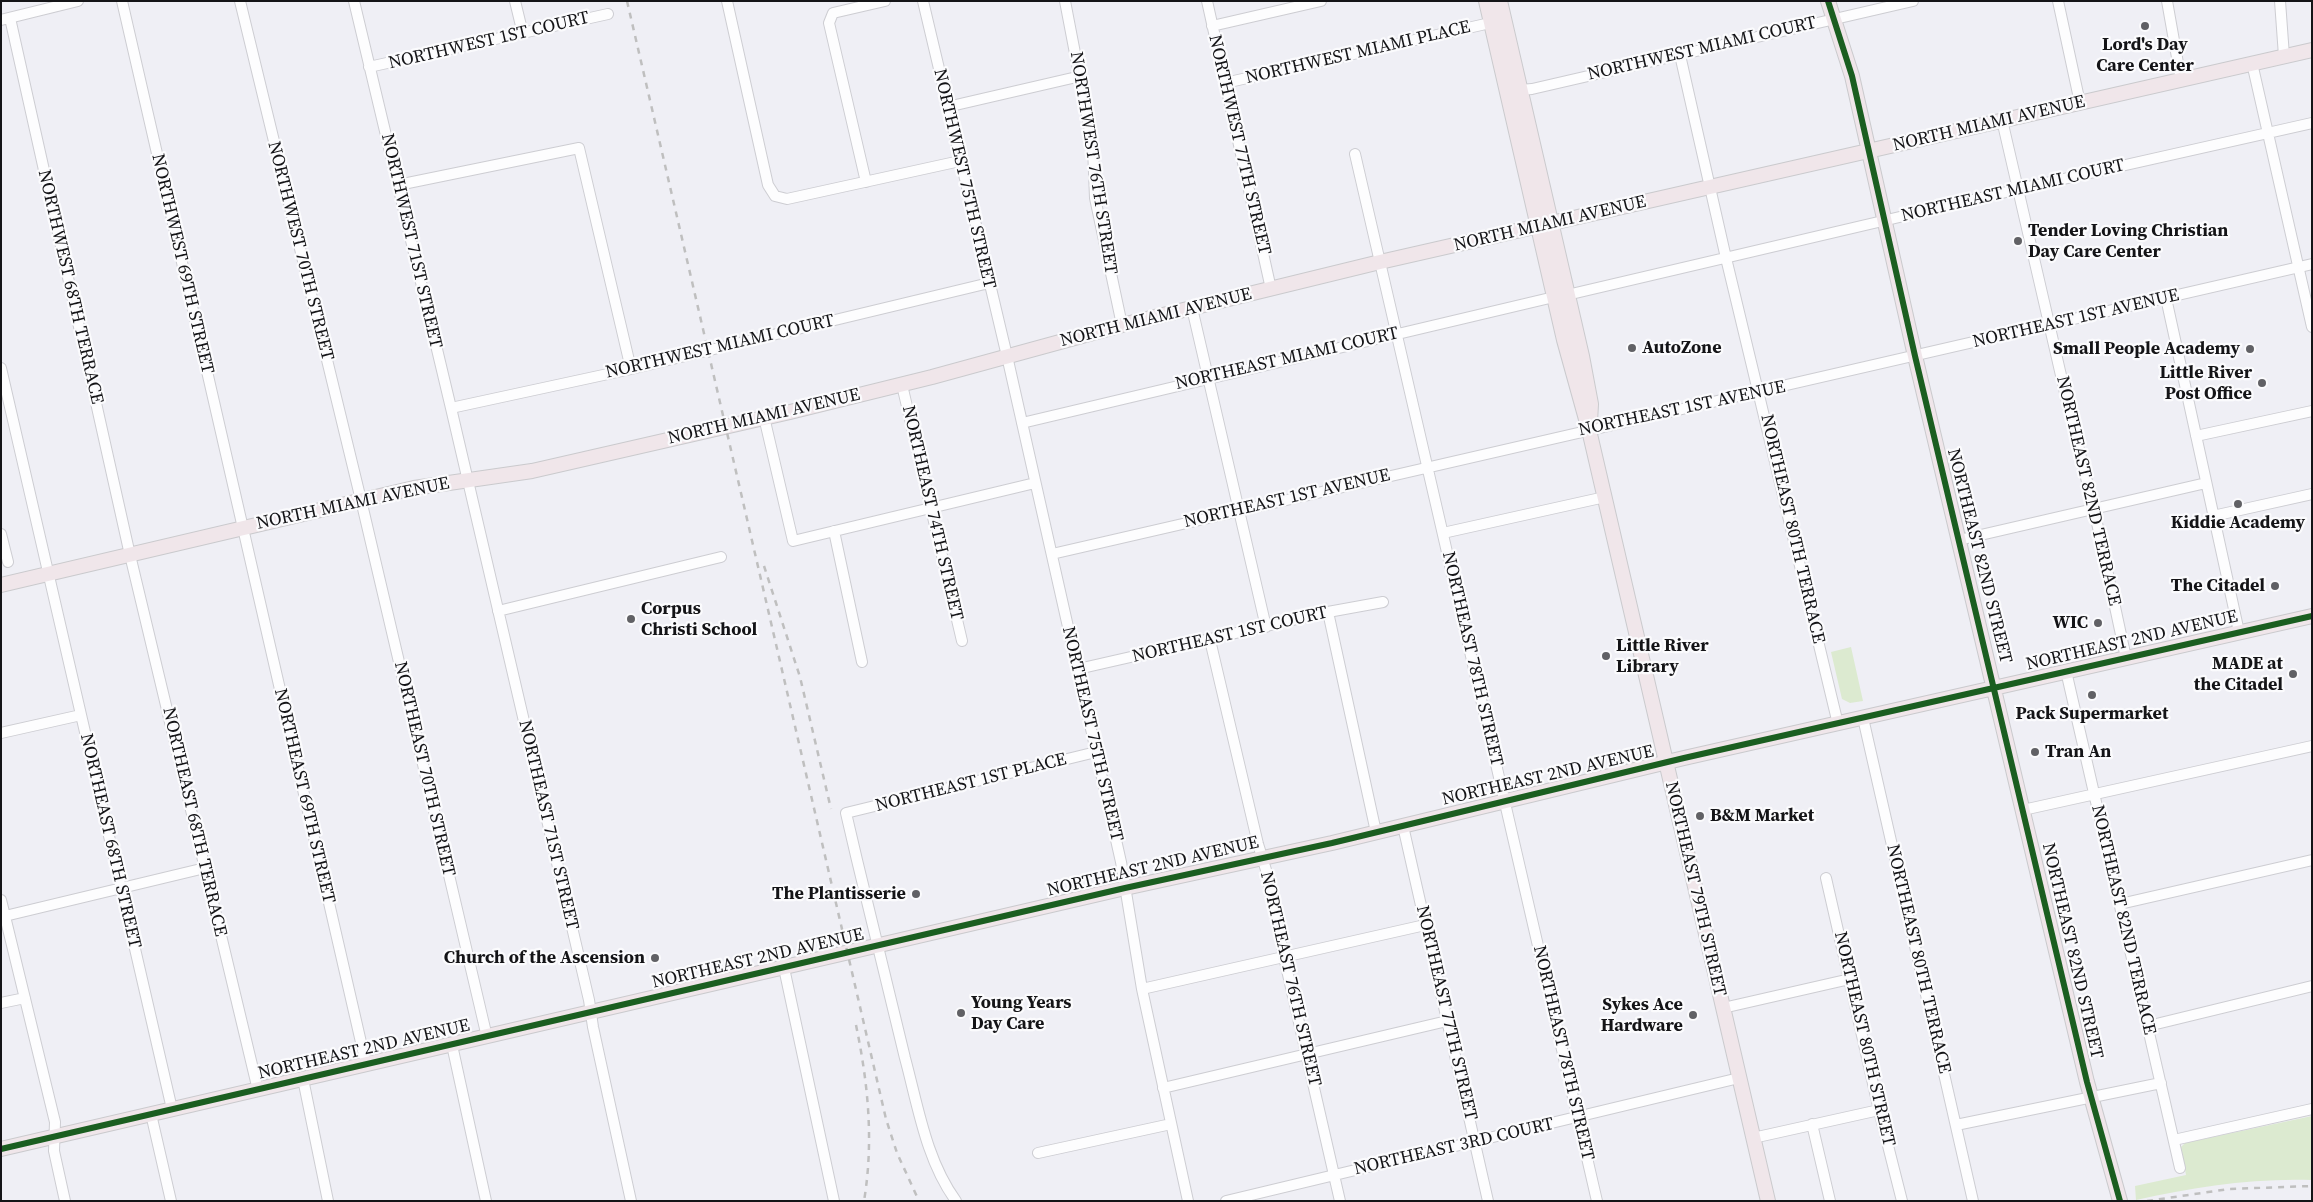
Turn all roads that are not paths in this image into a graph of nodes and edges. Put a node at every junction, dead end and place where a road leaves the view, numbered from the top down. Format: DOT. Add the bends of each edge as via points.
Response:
graph roads {
  1 [pos="122,1"];
  2 [pos="240,1"];
  3 [pos="354,1"];
  4 [pos="515,1"];
  5 [pos="727,1"];
  6 [pos="885,1"];
  7 [pos="923,1"];
  8 [pos="1064,1"];
  9 [pos="1206,1"];
  10 [pos="1321,1"];
  11 [pos="1486,1"];
  12 [pos="1500,1"];
  13 [pos="1828,1"];
  14 [pos="1912,1"];
  15 [pos="2058,1"];
  16 [pos="2167,1"];
  17 [pos="2280,1"];
  18 [pos="72,2"];
  19 [pos="608,14"];
  20 [pos="5,19"];
  21 [pos="1834,20"];
  22 [pos="1490,23"];
  23 [pos="1212,26"];
  24 [pos="523,34"];
  25 [pos="2312,50"];
  26 [pos="1680,55"];
  27 [pos="2284,56"];
  28 [pos="2252,63"];
  29 [pos="369,67"];
  30 [pos="1081,76"];
  31 [pos="2181,80"];
  32 [pos="1225,83"];
  33 [pos="1520,90"];
  34 [pos="2080,103"];
  35 [pos="947,107"];
  36 [pos="2002,120"];
  37 [pos="2312,123"];
  38 [pos="2268,134"];
  39 [pos="1870,151"];
  40 [pos="1355,154"];
  41 [pos="960,161"];
  42 [pos="866,182"];
  43 [pos="398,185"];
  44 [pos="1710,187"];
  45 [pos="2019,189"];
  46 [pos="1885,220"];
  47 [pos="1544,226"];
  48 [pos="1726,258"];
  49 [pos="1380,262"];
  50 [pos="2312,264"];
  51 [pos="2299,267"];
  52 [pos="989,283"];
  53 [pos="1271,289"];
  54 [pos="1561,296"];
  55 [pos="2166,298"];
  56 [pos="1192,308"];
  57 [pos="1122,325"];
  58 [pos="2050,325"];
  59 [pos="2312,328"];
  60 [pos="1397,333"];
  61 [pos="1007,356"];
  62 [pos="1915,356"];
  63 [pos="1,368"];
  64 [pos="631,369"];
  65 [pos="1207,378"];
  66 [pos="902,385"];
  67 [pos="1760,392"];
  68 [pos="451,408"];
  69 [pos="2312,411"];
  70 [pos="764,417"];
  71 [pos="1022,423"];
  72 [pos="1590,430"];
  73 [pos="2196,436"];
  74 [pos="1427,467"];
  75 [pos="468,480"];
  76 [pos="1036,483"];
  77 [pos="2206,483"];
  78 [pos="2312,494"];
  79 [pos="1605,497"];
  80 [pos="361,500"];
  81 [pos="931,508"];
  82 [pos="2094,509"];
  83 [pos="1239,510"];
  84 [pos="2214,516"];
  85 [pos="242,527"];
  86 [pos="834,531"];
  87 [pos="1443,533"];
  88 [pos="1,534"];
  89 [pos="1959,540"];
  90 [pos="1052,554"];
  91 [pos="130,556"];
  92 [pos="721,556"];
  93 [pos="8,562"];
  94 [pos="50,574"];
  95 [pos="1,585"];
  96 [pos="1383,602"];
  97 [pos="498,611"];
  98 [pos="1328,612"];
  99 [pos="2312,616"];
  100 [pos="1266,627"];
  101 [pos="2239,632"];
  102 [pos="1210,640"];
  103 [pos="962,642"];
  104 [pos="2126,658"];
  105 [pos="862,662"];
  106 [pos="1078,669"];
  107 [pos="2066,671"];
  108 [pos="1995,687"];
  109 [pos="81,714"];
  110 [pos="1863,718"];
  111 [pos="1838,724"];
  112 [pos="1,733"];
  113 [pos="2312,746"];
  114 [pos="1096,752"];
  115 [pos="1666,763"];
  116 [pos="2095,795"];
  117 [pos="1504,802"];
  118 [pos="2024,810"];
  119 [pos="1403,826"];
  120 [pos="1376,832"];
  121 [pos="1262,858"];
  122 [pos="2312,860"];
  123 [pos="205,868"];
  124 [pos="1826,878"];
  125 [pos="1125,888"];
  126 [pos="121,889"];
  127 [pos="1,900"];
  128 [pos="2120,904"];
  129 [pos="5,916"];
  130 [pos="1425,925"];
  131 [pos="6,936"];
  132 [pos="877,946"];
  133 [pos="1284,957"];
  134 [pos="784,968"];
  135 [pos="1850,979"];
  136 [pos="2312,986"];
  137 [pos="1142,989"];
  138 [pos="25,998"];
  139 [pos="1,1003"];
  140 [pos="1723,1008"];
  141 [pos="591,1013"];
  142 [pos="1447,1021"];
  143 [pos="2148,1026"];
  144 [pos="487,1037"];
  145 [pos="452,1045"];
  146 [pos="1306,1054"];
  147 [pos="366,1064"];
  148 [pos="1739,1078"];
  149 [pos="302,1080"];
  150 [pos="2161,1083"];
  151 [pos="1163,1088"];
  152 [pos="258,1090"];
  153 [pos="2091,1097"];
  154 [pos="172,1109"];
  155 [pos="2312,1109"];
  156 [pos="1879,1110"];
  157 [pos="151,1114"];
  158 [pos="1578,1117"];
  159 [pos="1171,1124"];
  160 [pos="1812,1124"];
  161 [pos="1956,1125"];
  162 [pos="54,1136"];
  163 [pos="1753,1138"];
  164 [pos="2174,1140"];
  165 [pos="1475,1142"];
  166 [pos="1,1149"];
  167 [pos="1038,1153"];
  168 [pos="2180,1168"];
  169 [pos="1334,1175"];
  170 [pos="65,1201"];
  171 [pos="171,1201"];
  172 [pos="328,1201"];
  173 [pos="486,1201"];
  174 [pos="631,1201"];
  175 [pos="834,1201"];
  176 [pos="956,1201"];
  177 [pos="1188,1201"];
  178 [pos="1226,1201"];
  179 [pos="1340,1201"];
  180 [pos="1488,1201"];
  181 [pos="1597,1201"];
  182 [pos="1768,1201"];
  183 [pos="1830,1201"];
  184 [pos="1902,1201"];
  185 [pos="1973,1201"];
  186 [pos="2120,1201"];
  1 -- 85 [label="street, NORTHWEST 69TH STREET"];
  2 -- 80 [label="street, NORTHWEST 70TH STREET"];
  3 -- 29 [label="street, NORTHWEST 71ST STREET"];
  4 -- 24 [label="street"];
  5 -- 42 [label="street" via="768,185 776,196 787,199"];
  6 -- 42 [label="street" via="833,13 829,24"];
  7 -- 35 [label="street, NORTHWEST 75TH STREET"];
  8 -- 30 [label="street, NORTHWEST 76TH STREET"];
  9 -- 23 [label="street, NORTHWEST 77TH STREET"];
  10 -- 23 [label="street"];
  11 -- 22 [label="main road"];
  12 -- 33 [label="main road"];
  13 -- 21 [label="main road, NORTHEAST 82ND STREET"];
  14 -- 21 [label="street, NORTHWEST MIAMI COURT"];
  15 -- 34 [label="street"];
  16 -- 31 [label="street"];
  17 -- 27 [label="street"];
  18 -- 20 [label="street"];
  19 -- 24 [label="street, NORTHWEST 1ST COURT"];
  20 -- 91 [label="street, NORTHWEST 68TH TERRACE"];
  21 -- 26 [label="street, NORTHWEST MIAMI COURT"];
  21 -- 39 [label="main road, NORTHEAST 82ND STREET" via="1851,69"];
  22 -- 32 [label="street, NORTHWEST MIAMI PLACE"];
  22 -- 33 [label="main road"];
  22 -- 47 [label="main road"];
  23 -- 32 [label="street, NORTHWEST 77TH STREET"];
  24 -- 29 [label="street, NORTHWEST 1ST COURT"];
  25 -- 27 [label="main road, NORTH MIAMI AVENUE"];
  26 -- 33 [label="street, NORTHWEST MIAMI COURT"];
  26 -- 44 [label="street, NORTHEAST 80TH TERRACE"];
  27 -- 28 [label="main road, NORTH MIAMI AVENUE"];
  28 -- 31 [label="main road, NORTH MIAMI AVENUE"];
  28 -- 38 [label="street"];
  29 -- 43 [label="street, NORTHWEST 71ST STREET"];
  30 -- 35 [label="street"];
  30 -- 57 [label="street, NORTHWEST 76TH STREET" via="1093,147 1095,198"];
  31 -- 34 [label="main road, NORTH MIAMI AVENUE"];
  32 -- 53 [label="street, NORTHWEST 77TH STREET"];
  33 -- 47 [label="main road"];
  34 -- 36 [label="main road, NORTH MIAMI AVENUE"];
  35 -- 41 [label="street, NORTHWEST 75TH STREET"];
  36 -- 39 [label="main road, NORTH MIAMI AVENUE"];
  36 -- 45 [label="street, NORTHEAST 82ND TERRACE"];
  37 -- 38 [label="street, NORTHEAST MIAMI COURT"];
  38 -- 45 [label="street, NORTHEAST MIAMI COURT"];
  38 -- 51 [label="street"];
  39 -- 44 [label="main road, NORTH MIAMI AVENUE"];
  39 -- 46 [label="main road, NORTHEAST 82ND STREET"];
  40 -- 49 [label="street, NORTHEAST 78TH STREET"];
  41 -- 42 [label="street"];
  41 -- 52 [label="street, NORTHWEST 75TH STREET"];
  43 -- 64 [label="street" via="579,148"];
  43 -- 68 [label="street, NORTHWEST 71ST STREET"];
  44 -- 47 [label="main road, NORTH MIAMI AVENUE"];
  44 -- 48 [label="street, NORTHEAST 80TH TERRACE"];
  45 -- 46 [label="street, NORTHEAST MIAMI COURT"];
  45 -- 58 [label="street, NORTHEAST 82ND TERRACE"];
  46 -- 48 [label="street, NORTHEAST MIAMI COURT"];
  46 -- 62 [label="main road, NORTHEAST 82ND STREET"];
  47 -- 49 [label="main road, NORTH MIAMI AVENUE"];
  47 -- 54 [label="main road, NORTHEAST 79TH STREET"];
  48 -- 54 [label="street, NORTHEAST MIAMI COURT"];
  48 -- 67 [label="street, NORTHEAST 80TH TERRACE"];
  49 -- 53 [label="main road, NORTH MIAMI AVENUE"];
  49 -- 60 [label="street, NORTHEAST 78TH STREET"];
  50 -- 51 [label="street, NORTHEAST 1ST AVENUE"];
  51 -- 55 [label="street, NORTHEAST 1ST AVENUE"];
  51 -- 59 [label="street"];
  52 -- 61 [label="street, NORTHWEST 75TH STREET"];
  52 -- 64 [label="street, NORTHWEST MIAMI COURT"];
  53 -- 56 [label="main road, NORTH MIAMI AVENUE"];
  54 -- 60 [label="street, NORTHEAST MIAMI COURT"];
  54 -- 72 [label="main road, NORTHEAST 79TH STREET" via="1591,404"];
  55 -- 58 [label="street, NORTHEAST 1ST AVENUE"];
  55 -- 73 [label="street"];
  56 -- 57 [label="main road, NORTH MIAMI AVENUE"];
  56 -- 65 [label="street"];
  57 -- 61 [label="main road, NORTH MIAMI AVENUE"];
  58 -- 62 [label="street, NORTHEAST 1ST AVENUE"];
  58 -- 82 [label="street, NORTHEAST 82ND TERRACE"];
  60 -- 65 [label="street, NORTHEAST MIAMI COURT"];
  60 -- 74 [label="street, NORTHEAST 78TH STREET"];
  61 -- 66 [label="main road, NORTH MIAMI AVENUE"];
  61 -- 71 [label="street, NORTHEAST 75TH STREET"];
  62 -- 67 [label="street, NORTHEAST 1ST AVENUE"];
  62 -- 89 [label="main road, NORTHEAST 82ND STREET"];
  63 -- 94 [label="street, NORTHEAST 68TH STREET"];
  64 -- 68 [label="street, NORTHWEST MIAMI COURT"];
  65 -- 71 [label="street, NORTHEAST MIAMI COURT"];
  65 -- 83 [label="street"];
  66 -- 70 [label="main road, NORTH MIAMI AVENUE"];
  66 -- 81 [label="street, NORTHEAST 74TH STREET"];
  67 -- 72 [label="street, NORTHEAST 1ST AVENUE"];
  67 -- 111 [label="street, NORTHEAST 80TH TERRACE"];
  68 -- 75 [label="street, NORTHWEST 71ST STREET"];
  69 -- 73 [label="street"];
  70 -- 75 [label="main road, NORTH MIAMI AVENUE" via="532,471"];
  70 -- 86 [label="street" via="793,541"];
  71 -- 76 [label="street, NORTHEAST 75TH STREET"];
  72 -- 74 [label="street, NORTHEAST 1ST AVENUE"];
  72 -- 79 [label="main road, NORTHEAST 79TH STREET"];
  73 -- 77 [label="street"];
  74 -- 83 [label="street, NORTHEAST 1ST AVENUE"];
  74 -- 87 [label="street, NORTHEAST 78TH STREET"];
  75 -- 80 [label="main road, NORTH MIAMI AVENUE"];
  75 -- 97 [label="street, NORTHEAST 71ST STREET"];
  76 -- 81 [label="street"];
  76 -- 90 [label="street, NORTHEAST 75TH STREET"];
  77 -- 82 [label="street"];
  77 -- 84 [label="street"];
  78 -- 84 [label="street"];
  79 -- 87 [label="street"];
  79 -- 115 [label="main road, NORTHEAST 79TH STREET"];
  80 -- 85 [label="main road, NORTH MIAMI AVENUE"];
  80 -- 144 [label="street, NORTHEAST 70TH STREET"];
  81 -- 86 [label="street"];
  81 -- 103 [label="street, NORTHEAST 74TH STREET"];
  82 -- 89 [label="street"];
  82 -- 104 [label="street, NORTHEAST 82ND TERRACE"];
  83 -- 90 [label="street, NORTHEAST 1ST AVENUE"];
  83 -- 100 [label="street"];
  84 -- 101 [label="street"];
  85 -- 91 [label="main road, NORTH MIAMI AVENUE"];
  85 -- 147 [label="street, NORTHEAST 69TH STREET"];
  86 -- 105 [label="street"];
  87 -- 117 [label="street, NORTHEAST 78TH STREET"];
  88 -- 93 [label="street"];
  89 -- 108 [label="main road, NORTHEAST 82ND STREET"];
  90 -- 106 [label="street, NORTHEAST 75TH STREET"];
  91 -- 94 [label="main road, NORTH MIAMI AVENUE"];
  91 -- 123 [label="street, NORTHEAST 68TH TERRACE"];
  92 -- 97 [label="street"];
  94 -- 95 [label="main road, NORTH MIAMI AVENUE"];
  94 -- 109 [label="street, NORTHEAST 68TH STREET"];
  96 -- 98 [label="street, NORTHEAST 1ST COURT"];
  97 -- 141 [label="street, NORTHEAST 71ST STREET"];
  98 -- 100 [label="street, NORTHEAST 1ST COURT"];
  98 -- 120 [label="street"];
  99 -- 101 [label="main road, NORTHEAST 2ND AVENUE"];
  100 -- 102 [label="street, NORTHEAST 1ST COURT"];
  101 -- 104 [label="main road, NORTHEAST 2ND AVENUE"];
  102 -- 106 [label="street, NORTHEAST 1ST COURT"];
  102 -- 121 [label="street, NORTHEAST 76TH STREET"];
  104 -- 107 [label="main road, NORTHEAST 2ND AVENUE"];
  106 -- 114 [label="street, NORTHEAST 75TH STREET"];
  107 -- 108 [label="main road, NORTHEAST 2ND AVENUE"];
  107 -- 116 [label="street, NORTHEAST 82ND TERRACE"];
  108 -- 110 [label="main road, NORTHEAST 2ND AVENUE"];
  108 -- 118 [label="main road, NORTHEAST 82ND STREET"];
  109 -- 112 [label="street"];
  109 -- 126 [label="street, NORTHEAST 68TH STREET"];
  110 -- 111 [label="main road, NORTHEAST 2ND AVENUE"];
  110 -- 161 [label="street, NORTHEAST 80TH TERRACE"];
  111 -- 115 [label="main road, NORTHEAST 2ND AVENUE"];
  113 -- 116 [label="street"];
  114 -- 125 [label="street, NORTHEAST 75TH STREET"];
  114 -- 132 [label="street, NORTHEAST 1ST PLACE" via="846,813"];
  115 -- 117 [label="main road, NORTHEAST 2ND AVENUE"];
  115 -- 140 [label="main road, NORTHEAST 79TH STREET"];
  116 -- 118 [label="street"];
  116 -- 128 [label="street, NORTHEAST 82ND TERRACE"];
  117 -- 119 [label="main road, NORTHEAST 2ND AVENUE"];
  117 -- 158 [label="street, NORTHEAST 78TH STREET"];
  118 -- 153 [label="main road, NORTHEAST 82ND STREET"];
  119 -- 120 [label="main road, NORTHEAST 2ND AVENUE"];
  119 -- 130 [label="street, NORTHEAST 77TH STREET"];
  120 -- 121 [label="main road, NORTHEAST 2ND AVENUE"];
  121 -- 125 [label="main road, NORTHEAST 2ND AVENUE"];
  121 -- 133 [label="street, NORTHEAST 76TH STREET"];
  122 -- 128 [label="street"];
  123 -- 126 [label="street"];
  123 -- 152 [label="street, NORTHEAST 68TH TERRACE"];
  124 -- 135 [label="street, NORTHEAST 80TH STREET"];
  125 -- 132 [label="main road, NORTHEAST 2ND AVENUE"];
  125 -- 137 [label="street, NORTHEAST 75TH STREET"];
  126 -- 129 [label="street"];
  126 -- 154 [label="street, NORTHEAST 68TH STREET"];
  127 -- 129 [label="street"];
  128 -- 143 [label="street, NORTHEAST 82ND TERRACE"];
  129 -- 131 [label="street"];
  130 -- 133 [label="street"];
  130 -- 142 [label="street, NORTHEAST 77TH STREET"];
  131 -- 138 [label="street"];
  132 -- 134 [label="main road, NORTHEAST 2ND AVENUE"];
  132 -- 176 [label="street" via="928,1147"];
  133 -- 137 [label="street"];
  133 -- 146 [label="street, NORTHEAST 76TH STREET"];
  134 -- 141 [label="main road, NORTHEAST 2ND AVENUE"];
  134 -- 175 [label="street"];
  135 -- 140 [label="street"];
  135 -- 156 [label="street, NORTHEAST 80TH STREET"];
  136 -- 143 [label="street"];
  137 -- 151 [label="street, NORTHEAST 75TH STREET"];
  138 -- 139 [label="street"];
  138 -- 162 [label="street" via="55,1122"];
  140 -- 148 [label="main road, NORTHEAST 79TH STREET"];
  141 -- 144 [label="main road, NORTHEAST 2ND AVENUE"];
  141 -- 174 [label="street, NORTHEAST 71ST STREET"];
  142 -- 146 [label="street"];
  142 -- 165 [label="street, NORTHEAST 77TH STREET"];
  143 -- 150 [label="street, NORTHEAST 82ND TERRACE"];
  144 -- 145 [label="main road, NORTHEAST 2ND AVENUE"];
  145 -- 147 [label="main road, NORTHEAST 2ND AVENUE"];
  145 -- 173 [label="street"];
  146 -- 151 [label="street"];
  146 -- 169 [label="street, NORTHEAST 76TH STREET"];
  147 -- 149 [label="main road, NORTHEAST 2ND AVENUE"];
  148 -- 158 [label="street, NORTHEAST 3RD COURT"];
  148 -- 163 [label="main road, NORTHEAST 79TH STREET"];
  149 -- 152 [label="main road, NORTHEAST 2ND AVENUE"];
  149 -- 172 [label="street"];
  150 -- 153 [label="street"];
  150 -- 164 [label="street, NORTHEAST 82ND TERRACE"];
  151 -- 159 [label="street, NORTHEAST 75TH STREET"];
  152 -- 154 [label="main road, NORTHEAST 2ND AVENUE"];
  153 -- 161 [label="street"];
  153 -- 186 [label="main road, NORTHEAST 82ND STREET"];
  154 -- 157 [label="main road, NORTHEAST 2ND AVENUE"];
  155 -- 164 [label="street"];
  156 -- 160 [label="street"];
  156 -- 184 [label="street, NORTHEAST 80TH STREET"];
  157 -- 162 [label="main road, NORTHEAST 2ND AVENUE"];
  157 -- 171 [label="street"];
  158 -- 165 [label="street, NORTHEAST 3RD COURT"];
  158 -- 181 [label="street, NORTHEAST 78TH STREET"];
  159 -- 167 [label="street"];
  159 -- 177 [label="street, NORTHEAST 75TH STREET"];
  160 -- 163 [label="street"];
  160 -- 183 [label="street"];
  161 -- 185 [label="street, NORTHEAST 80TH TERRACE"];
  162 -- 166 [label="main road, NORTHEAST 2ND AVENUE"];
  162 -- 170 [label="street"];
  163 -- 182 [label="main road, NORTHEAST 79TH STREET"];
  164 -- 168 [label="street, NORTHEAST 82ND TERRACE"];
  165 -- 169 [label="street, NORTHEAST 3RD COURT"];
  165 -- 180 [label="street, NORTHEAST 77TH STREET"];
  169 -- 178 [label="street, NORTHEAST 3RD COURT"];
  169 -- 179 [label="street, NORTHEAST 76TH STREET"];
}
